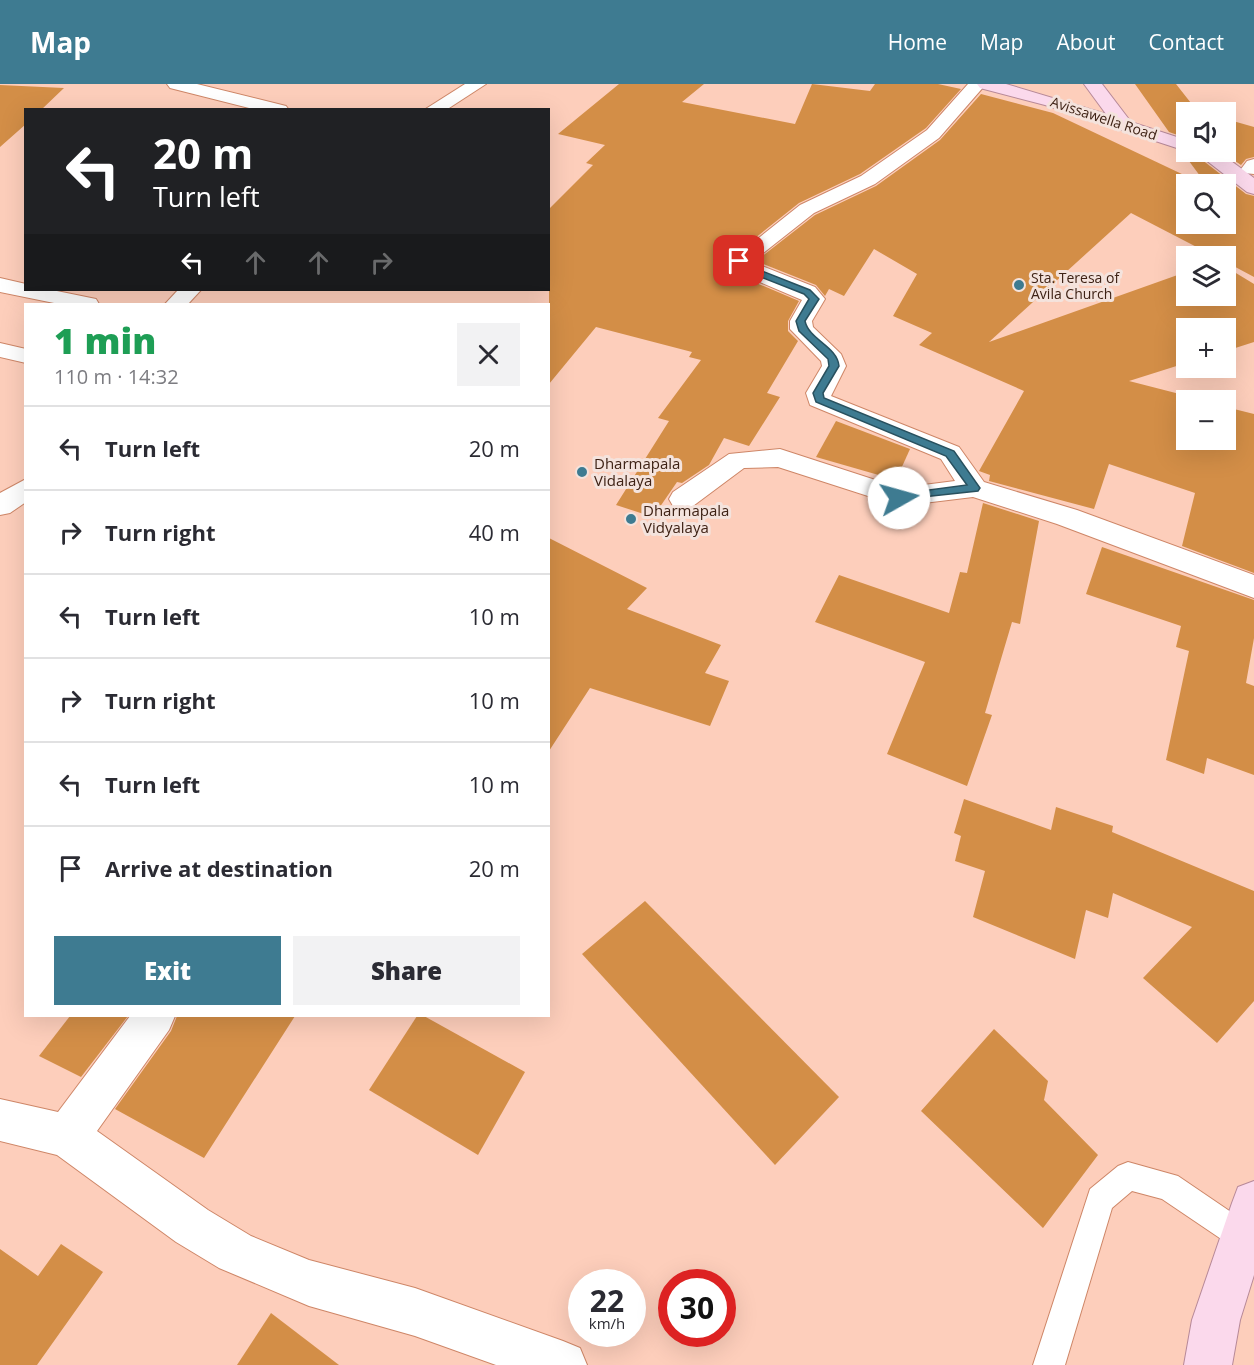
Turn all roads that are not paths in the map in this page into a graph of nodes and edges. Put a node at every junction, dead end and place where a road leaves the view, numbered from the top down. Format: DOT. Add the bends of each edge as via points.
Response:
graph roads {
  1 [pos="176,84"];
  2 [pos="477,84"];
  3 [pos="977,84"];
  4 [pos="986,84"];
  5 [pos="1031,84"];
  6 [pos="1093,84"];
  7 [pos="1008,89"];
  8 [pos="272,108"];
  9 [pos="436,108"];
  10 [pos="1122,123"];
  11 [pos="1176,142"];
  12 [pos="1219,162"];
  13 [pos="1235,162"];
  14 [pos="1253,168"];
  15 [pos="1254,188"];
  16 [pos="0,285"];
  17 [pos="24,290"];
  18 [pos="28,291"];
  19 [pos="189,291"];
  20 [pos="83,303"];
  21 [pos="177,303"];
  22 [pos="0,350"];
  23 [pos="24,356"];
  24 [pos="974,488"];
  25 [pos="24,489"];
  26 [pos="683,499"];
  27 [pos="0,506"];
  28 [pos="1254,587"];
  29 [pos="154,1017"];
  30 [pos="0,1120"];
  31 [pos="67,1136"];
  32 [pos="1249,1220"];
  33 [pos="563,1365"];
  34 [pos="1049,1365"];
  35 [pos="1208,1365"];
  1 -- 8 [label="street"];
  2 -- 9 [label="street"];
  3 -- 24 [label="street" via="933,134 868,180 807,209 737,264 807,292 814,299 801,321 802,329 833,358 834,366 818,393 819,400 950,453"];
  4 -- 7 [label="main road, Avissawella Road"];
  5 -- 7 [label="main road"];
  6 -- 10 [label="main road"];
  7 -- 10 [label="main road, Avissawella Road"];
  10 -- 11 [label="main road, Avissawella Road"];
  12 -- 15 [label="main road"];
  13 -- 14 [label="main road"];
  16 -- 17 [label="street"];
  18 -- 20 [label="street"];
  19 -- 21 [label="street"];
  22 -- 23 [label="street"];
  24 -- 26 [label="street" via="899,498 780,458 738,460"];
  24 -- 28 [label="street" via="1067,517"];
  25 -- 27 [label="street"];
  29 -- 31 [label="street"];
  30 -- 31 [label="street"];
  31 -- 33 [label="street" via="192,1226 235,1252 309,1283 415,1312"];
  32 -- 34 [label="lane" via="1168,1186 1128,1176 1100,1199"];
  32 -- 35 [label="main road" via="1216,1320"];
}
